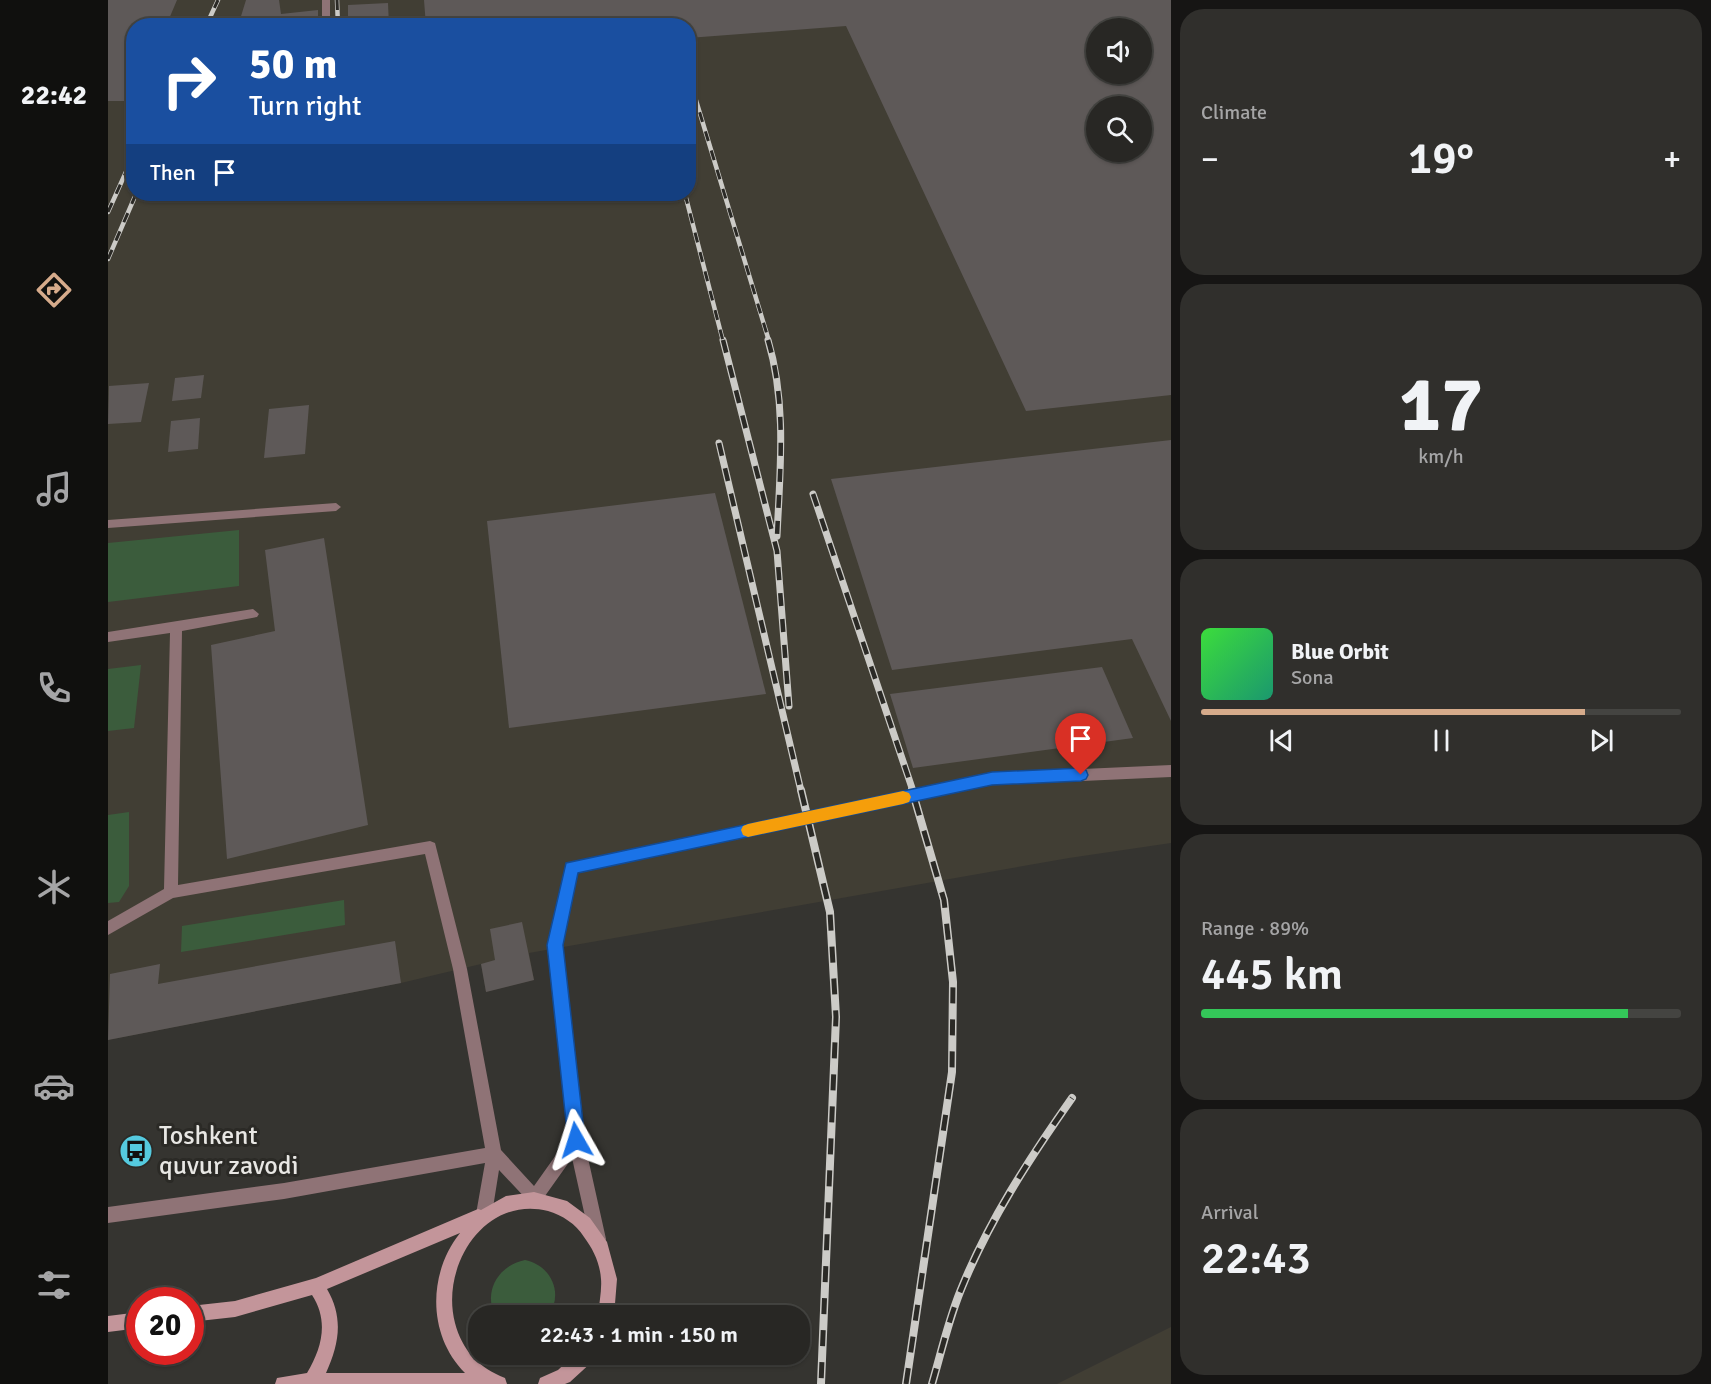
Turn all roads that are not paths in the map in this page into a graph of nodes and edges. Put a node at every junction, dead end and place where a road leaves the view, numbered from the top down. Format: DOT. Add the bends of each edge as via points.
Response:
graph roads {
  1 [pos="326,0"];
  2 [pos="326,18"];
  3 [pos="336,507"];
  4 [pos="108,524"];
  5 [pos="253,614"];
  6 [pos="176,627"];
  7 [pos="108,637"];
  8 [pos="1171,771"];
  9 [pos="171,892"];
  10 [pos="108,928"];
  11 [pos="576,1140"];
  12 [pos="494,1154"];
  13 [pos="535,1198"];
  14 [pos="484,1214"];
  15 [pos="108,1215"];
  16 [pos="599,1240"];
  17 [pos="316,1286"];
  18 [pos="609,1305"];
  19 [pos="204,1312"];
  20 [pos="126,1322"];
  21 [pos="108,1324"];
  22 [pos="579,1365"];
  23 [pos="566,1380"];
  24 [pos="312,1381"];
  25 [pos="494,1383"];
  26 [pos="283,1384"];
  27 [pos="546,1384"];
  1 -- 2 [label="lane"];
  3 -- 4 [label="lane"];
  5 -- 6 [label="lane"];
  6 -- 7 [label="lane"];
  6 -- 9 [label="lane"];
  8 -- 11 [label="lane" via="992,779 572,868 555,945"];
  9 -- 10 [label="lane"];
  9 -- 12 [label="lane" via="429,847 460,969"];
  11 -- 13 [label="lane"];
  11 -- 16 [label="lane"];
  12 -- 13 [label="lane"];
  12 -- 14 [label="lane"];
  12 -- 15 [label="lane" via="284,1191"];
  13 -- 14 [label="street" via="508,1202"];
  13 -- 16 [label="street" via="559,1204 581,1218"];
  14 -- 17 [label="street"];
  14 -- 25 [label="street" via="465,1234 450,1260 443,1288 445,1317 453,1344 469,1366"];
  16 -- 18 [label="street" via="609,1268"];
  17 -- 19 [label="street" via="235,1309"];
  17 -- 24 [label="street" via="327,1305 332,1329 330,1343"];
  20 -- 21 [label="street"];
  22 -- 23 [label="street"];
  23 -- 27 [label="street"];
  24 -- 25 [label="street"];
  24 -- 26 [label="street"];
}
